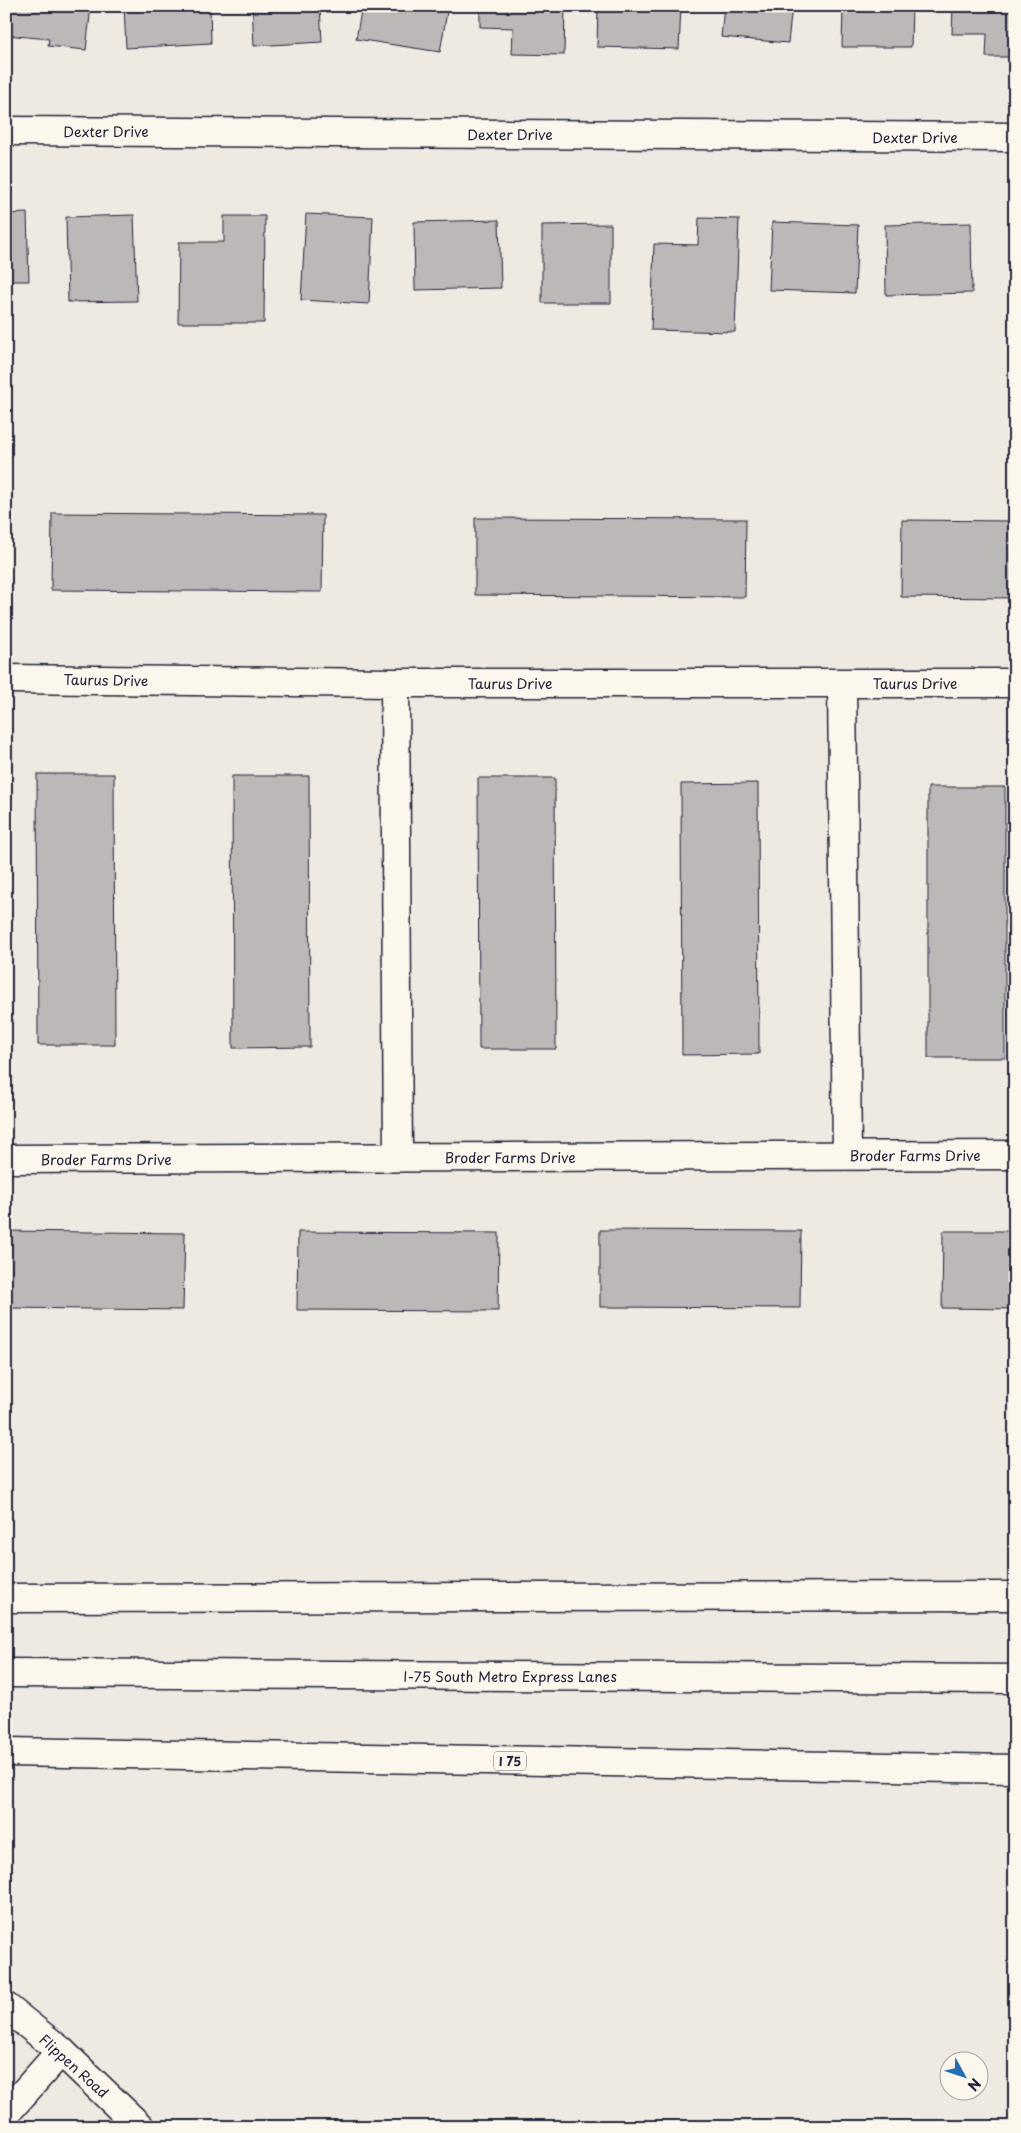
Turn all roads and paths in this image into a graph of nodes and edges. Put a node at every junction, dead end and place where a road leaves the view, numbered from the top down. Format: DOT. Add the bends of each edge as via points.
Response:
graph roads {
  1 [pos="6,131"];
  2 [pos="1015,137"];
  3 [pos="6,679"];
  4 [pos="395,683"];
  5 [pos="842,683"];
  6 [pos="1015,683"];
  7 [pos="1015,1155"];
  8 [pos="847,1156"];
  9 [pos="398,1157"];
  10 [pos="6,1159"];
  11 [pos="1015,1596"];
  12 [pos="6,1598"];
  13 [pos="6,1673"];
  14 [pos="1015,1679"];
  15 [pos="6,1752"];
  16 [pos="1015,1769"];
  17 [pos="6,2007"];
  18 [pos="61,2051"];
  19 [pos="6,2113"];
  20 [pos="140,2127"];
  1 -- 2 [label="main road, Dexter Drive"];
  3 -- 4 [label="main road, Taurus Drive"];
  4 -- 5 [label="main road, Taurus Drive"];
  4 -- 9 [label="main road"];
  5 -- 6 [label="main road, Taurus Drive"];
  5 -- 8 [label="main road"];
  7 -- 8 [label="main road, Broder Farms Drive"];
  8 -- 9 [label="main road, Broder Farms Drive"];
  9 -- 10 [label="main road, Broder Farms Drive"];
  11 -- 12 [label="main road"];
  13 -- 14 [label="main road, I-75 South Metro Express Lanes"];
  15 -- 16 [label="main road, I 75"];
  17 -- 18 [label="main road, Flippen Road"];
  18 -- 19 [label="main road"];
  18 -- 20 [label="main road, Flippen Road"];
}
